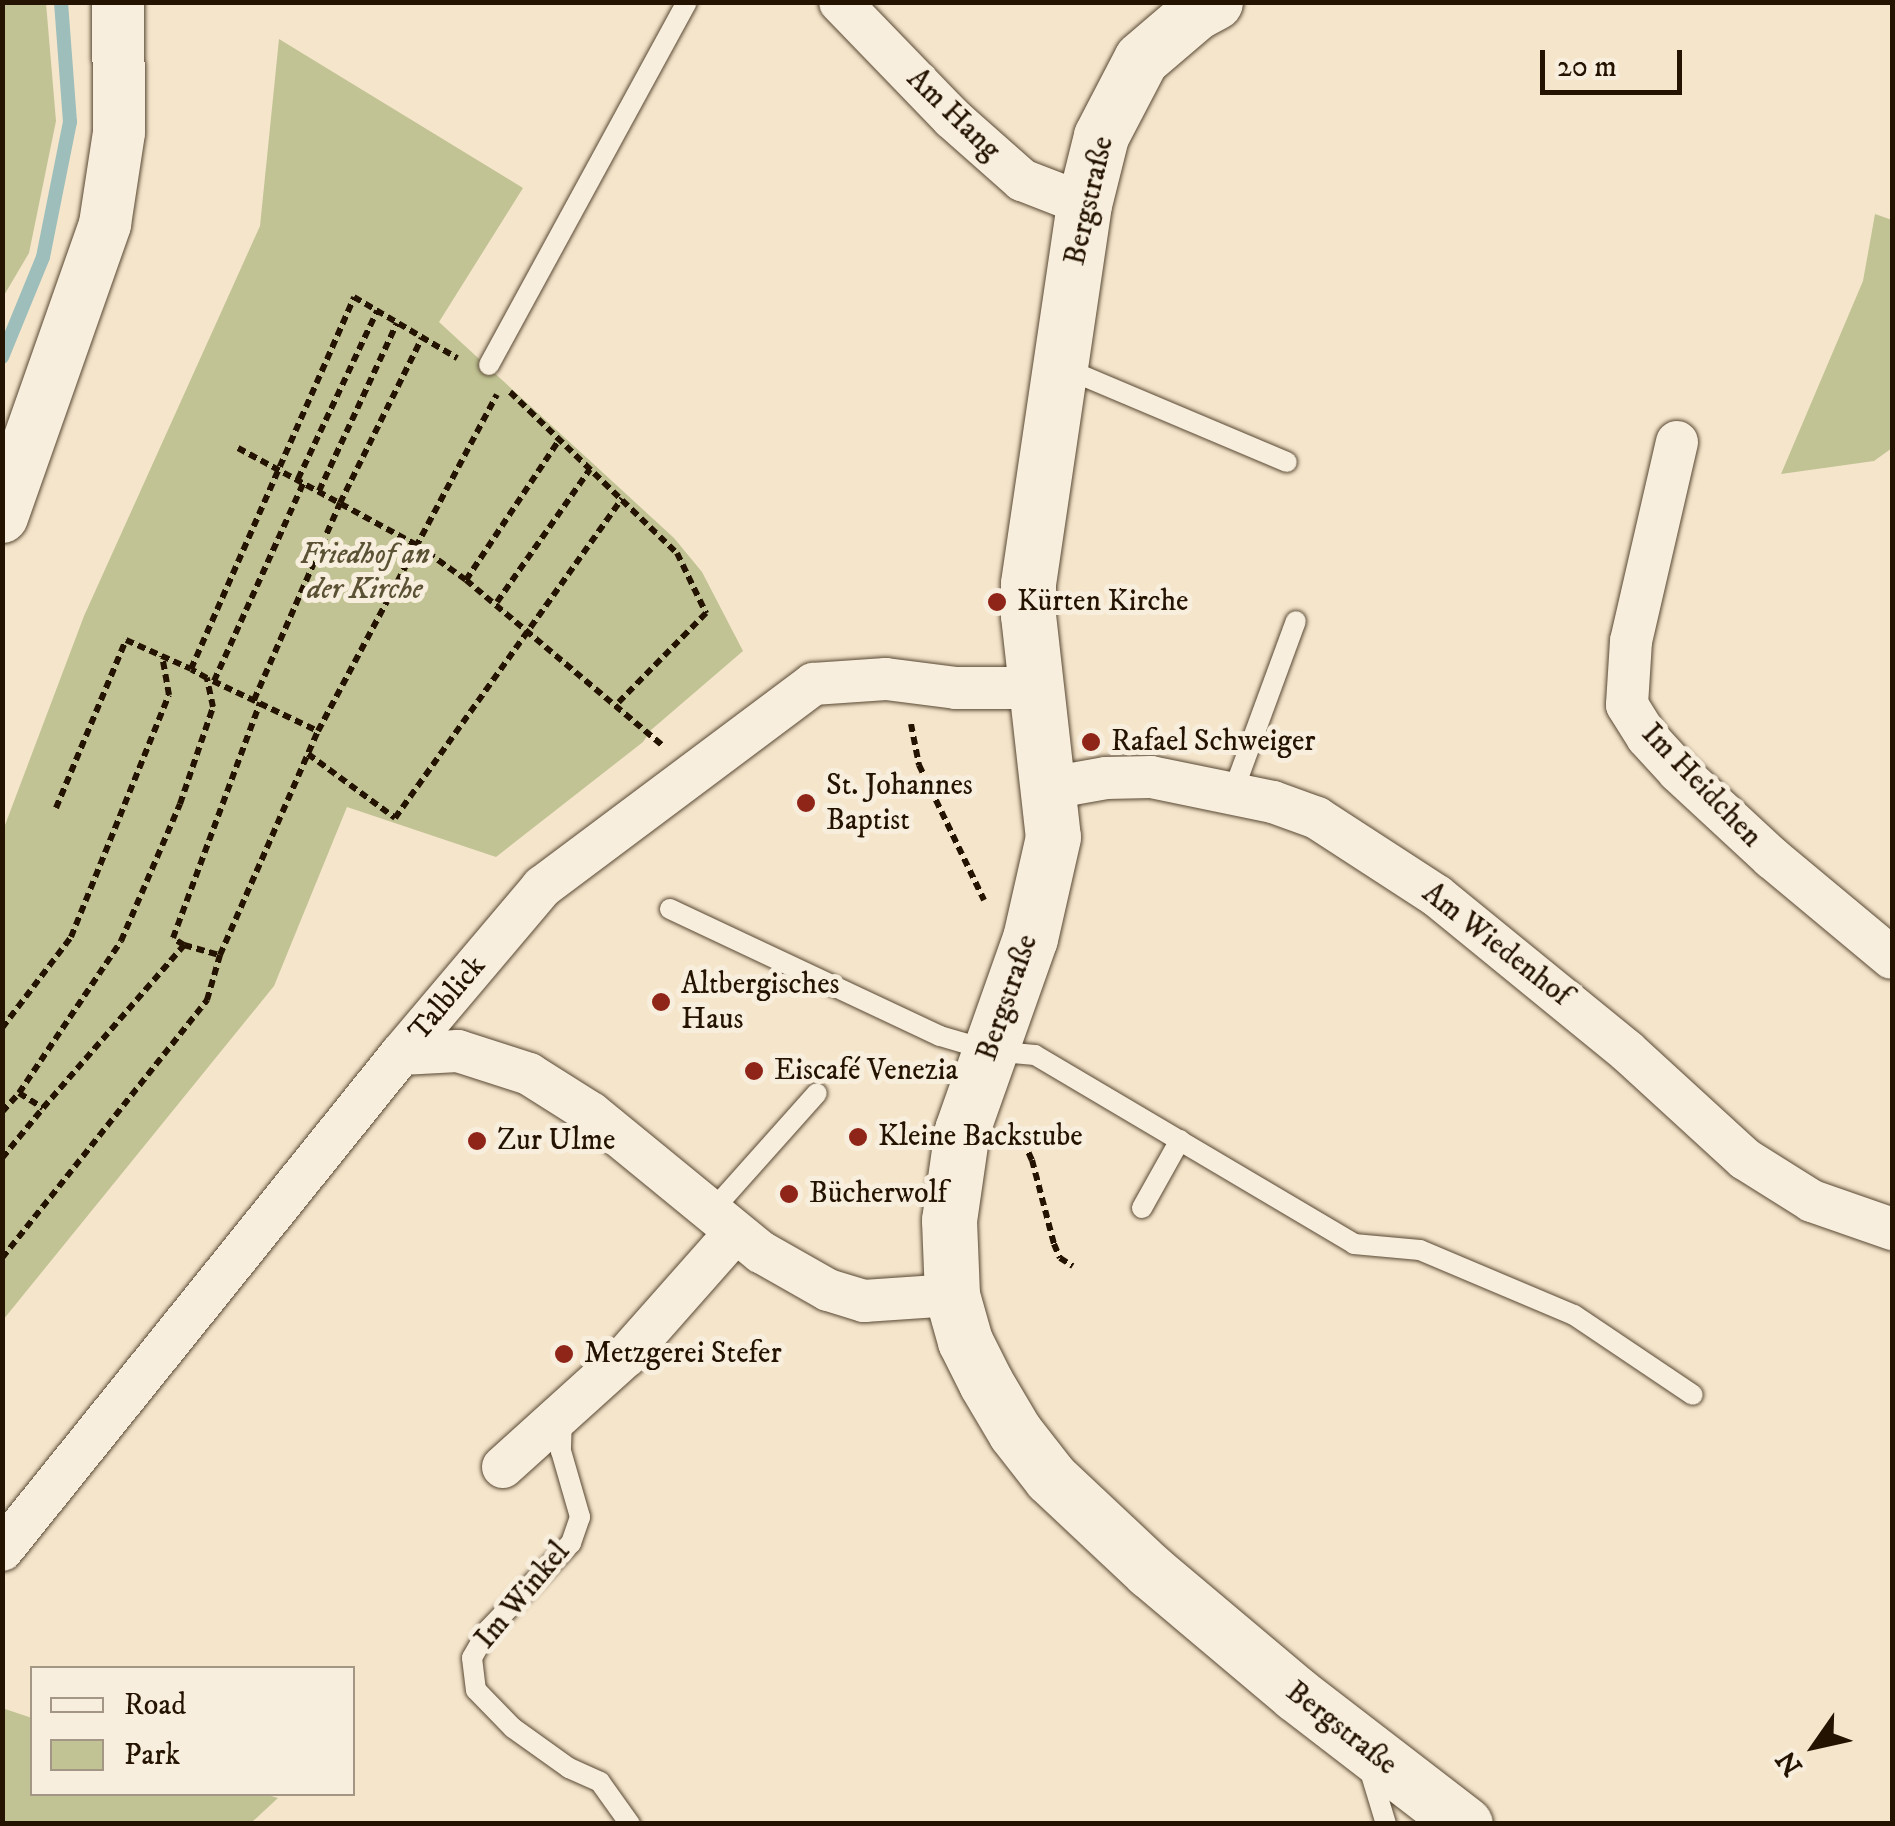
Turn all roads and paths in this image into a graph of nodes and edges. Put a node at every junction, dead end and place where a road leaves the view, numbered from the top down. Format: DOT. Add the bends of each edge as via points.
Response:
graph roads {
  1 [pos="118,2"];
  2 [pos="688,2"];
  3 [pos="840,2"];
  4 [pos="1215,2"];
  5 [pos="1084,204"];
  6 [pos="377,311"];
  7 [pos="397,324"];
  8 [pos="422,338"];
  9 [pos="489,365"];
  10 [pos="1060,366"];
  11 [pos="502,385"];
  12 [pos="560,440"];
  13 [pos="1676,442"];
  14 [pos="238,448"];
  15 [pos="1288,462"];
  16 [pos="278,468"];
  17 [pos="590,469"];
  18 [pos="301,481"];
  19 [pos="319,491"];
  20 [pos="622,500"];
  21 [pos="340,503"];
  22 [pos="2,517"];
  23 [pos="417,545"];
  24 [pos="466,580"];
  25 [pos="498,602"];
  26 [pos="1296,621"];
  27 [pos="530,630"];
  28 [pos="162,656"];
  29 [pos="191,668"];
  30 [pos="210,680"];
  31 [pos="911,683"];
  32 [pos="1036,688"];
  33 [pos="257,701"];
  34 [pos="617,704"];
  35 [pos="318,730"];
  36 [pos="649,732"];
  37 [pos="308,754"];
  38 [pos="1050,788"];
  39 [pos="1233,792"];
  40 [pos="56,808"];
  41 [pos="670,910"];
  42 [pos="184,946"];
  43 [pos="220,955"];
  44 [pos="1892,958"];
  45 [pos="1018,972"];
  46 [pos="2,1028"];
  47 [pos="401,1054"];
  48 [pos="983,1073"];
  49 [pos="19,1093"];
  50 [pos="817,1094"];
  51 [pos="43,1108"];
  52 [pos="2,1112"];
  53 [pos="1180,1140"];
  54 [pos="2,1158"];
  55 [pos="1142,1208"];
  56 [pos="723,1222"];
  57 [pos="1892,1229"];
  58 [pos="2,1258"];
  59 [pos="1074,1266"];
  60 [pos="952,1295"];
  61 [pos="1692,1395"];
  62 [pos="562,1418"];
  63 [pos="503,1467"];
  64 [pos="2,1550"];
  65 [pos="1362,1747"];
  66 [pos="630,1824"];
  67 [pos="1386,1824"];
  68 [pos="1465,1824"];
  1 -- 22 [label="street" via="119,132 105,224"];
  2 -- 9 [label="lane"];
  3 -- 5 [label="street, Am Hang" via="1022,180"];
  4 -- 5 [label="main road, Bergstraße" via="1141,60 1101,136"];
  5 -- 10 [label="main road, Bergstraße"];
  6 -- 7 [label="path"];
  6 -- 16 [label="path" via="354,297"];
  6 -- 18 [label="path"];
  7 -- 8 [label="path"];
  7 -- 19 [label="path"];
  8 -- 11 [label="path"];
  8 -- 21 [label="path"];
  9 -- 11 [label="path"];
  10 -- 15 [label="lane"];
  10 -- 32 [label="main road, Bergstraße" via="1028,584"];
  11 -- 12 [label="path"];
  11 -- 23 [label="path"];
  12 -- 17 [label="path"];
  12 -- 24 [label="path"];
  13 -- 44 [label="street, Im Heidchen" via="1630,641 1628,705 1679,772"];
  14 -- 16 [label="path"];
  16 -- 18 [label="path"];
  16 -- 29 [label="path"];
  17 -- 20 [label="path"];
  17 -- 25 [label="path"];
  18 -- 19 [label="path"];
  18 -- 30 [label="path"];
  19 -- 21 [label="path"];
  20 -- 27 [label="path"];
  20 -- 34 [label="path" via="677,553 706,612"];
  21 -- 23 [label="path"];
  21 -- 33 [label="path"];
  23 -- 24 [label="path"];
  23 -- 35 [label="path"];
  24 -- 25 [label="path"];
  25 -- 27 [label="path"];
  26 -- 39 [label="lane"];
  27 -- 34 [label="path"];
  27 -- 37 [label="path" via="395,818"];
  28 -- 29 [label="path"];
  28 -- 40 [label="path" via="126,640"];
  28 -- 46 [label="path" via="168,695 72,938"];
  29 -- 30 [label="path"];
  30 -- 33 [label="path"];
  30 -- 49 [label="path" via="213,706 180,804 121,941"];
  31 -- 32 [label="street, Talblick"];
  31 -- 45 [label="path" via="918,765"];
  31 -- 47 [label="street, Talblick" via="813,684 542,888"];
  32 -- 38 [label="main road, Bergstraße"];
  33 -- 35 [label="path"];
  33 -- 42 [label="path" via="173,938"];
  34 -- 36 [label="path"];
  35 -- 37 [label="path"];
  37 -- 43 [label="path"];
  38 -- 39 [label="street, Am Wiedenhof" via="1151,778"];
  38 -- 45 [label="main road, Bergstraße" via="1054,837"];
  39 -- 57 [label="street, Am Wiedenhof" via="1317,818 1382,858 1561,996 1745,1159 1812,1201"];
  41 -- 48 [label="lane" via="940,1036"];
  42 -- 43 [label="path"];
  42 -- 51 [label="path"];
  43 -- 58 [label="path" via="207,1000"];
  45 -- 48 [label="main road, Bergstraße"];
  47 -- 56 [label="street" via="458,1051 529,1074 591,1113"];
  47 -- 64 [label="street, Talblick"];
  48 -- 53 [label="lane" via="1035,1055"];
  48 -- 59 [label="path" via="1032,1160 1060,1258"];
  48 -- 60 [label="main road, Bergstraße" via="962,1130 949,1220"];
  49 -- 51 [label="path"];
  49 -- 52 [label="path"];
  50 -- 56 [label="lane"];
  51 -- 54 [label="path"];
  53 -- 55 [label="lane"];
  53 -- 61 [label="lane" via="1354,1244 1420,1250 1574,1316"];
  56 -- 60 [label="street" via="793,1272 864,1301"];
  56 -- 62 [label="street" via="626,1356"];
  60 -- 65 [label="main road, Bergstraße" via="986,1383 1051,1478 1150,1571"];
  62 -- 63 [label="street"];
  62 -- 66 [label="lane, Im Winkel" via="562,1451 580,1516 576,1530 547,1571 488,1630 472,1658 476,1690 513,1728 600,1782"];
  65 -- 67 [label="lane"];
  65 -- 68 [label="main road, Bergstraße"];
}
